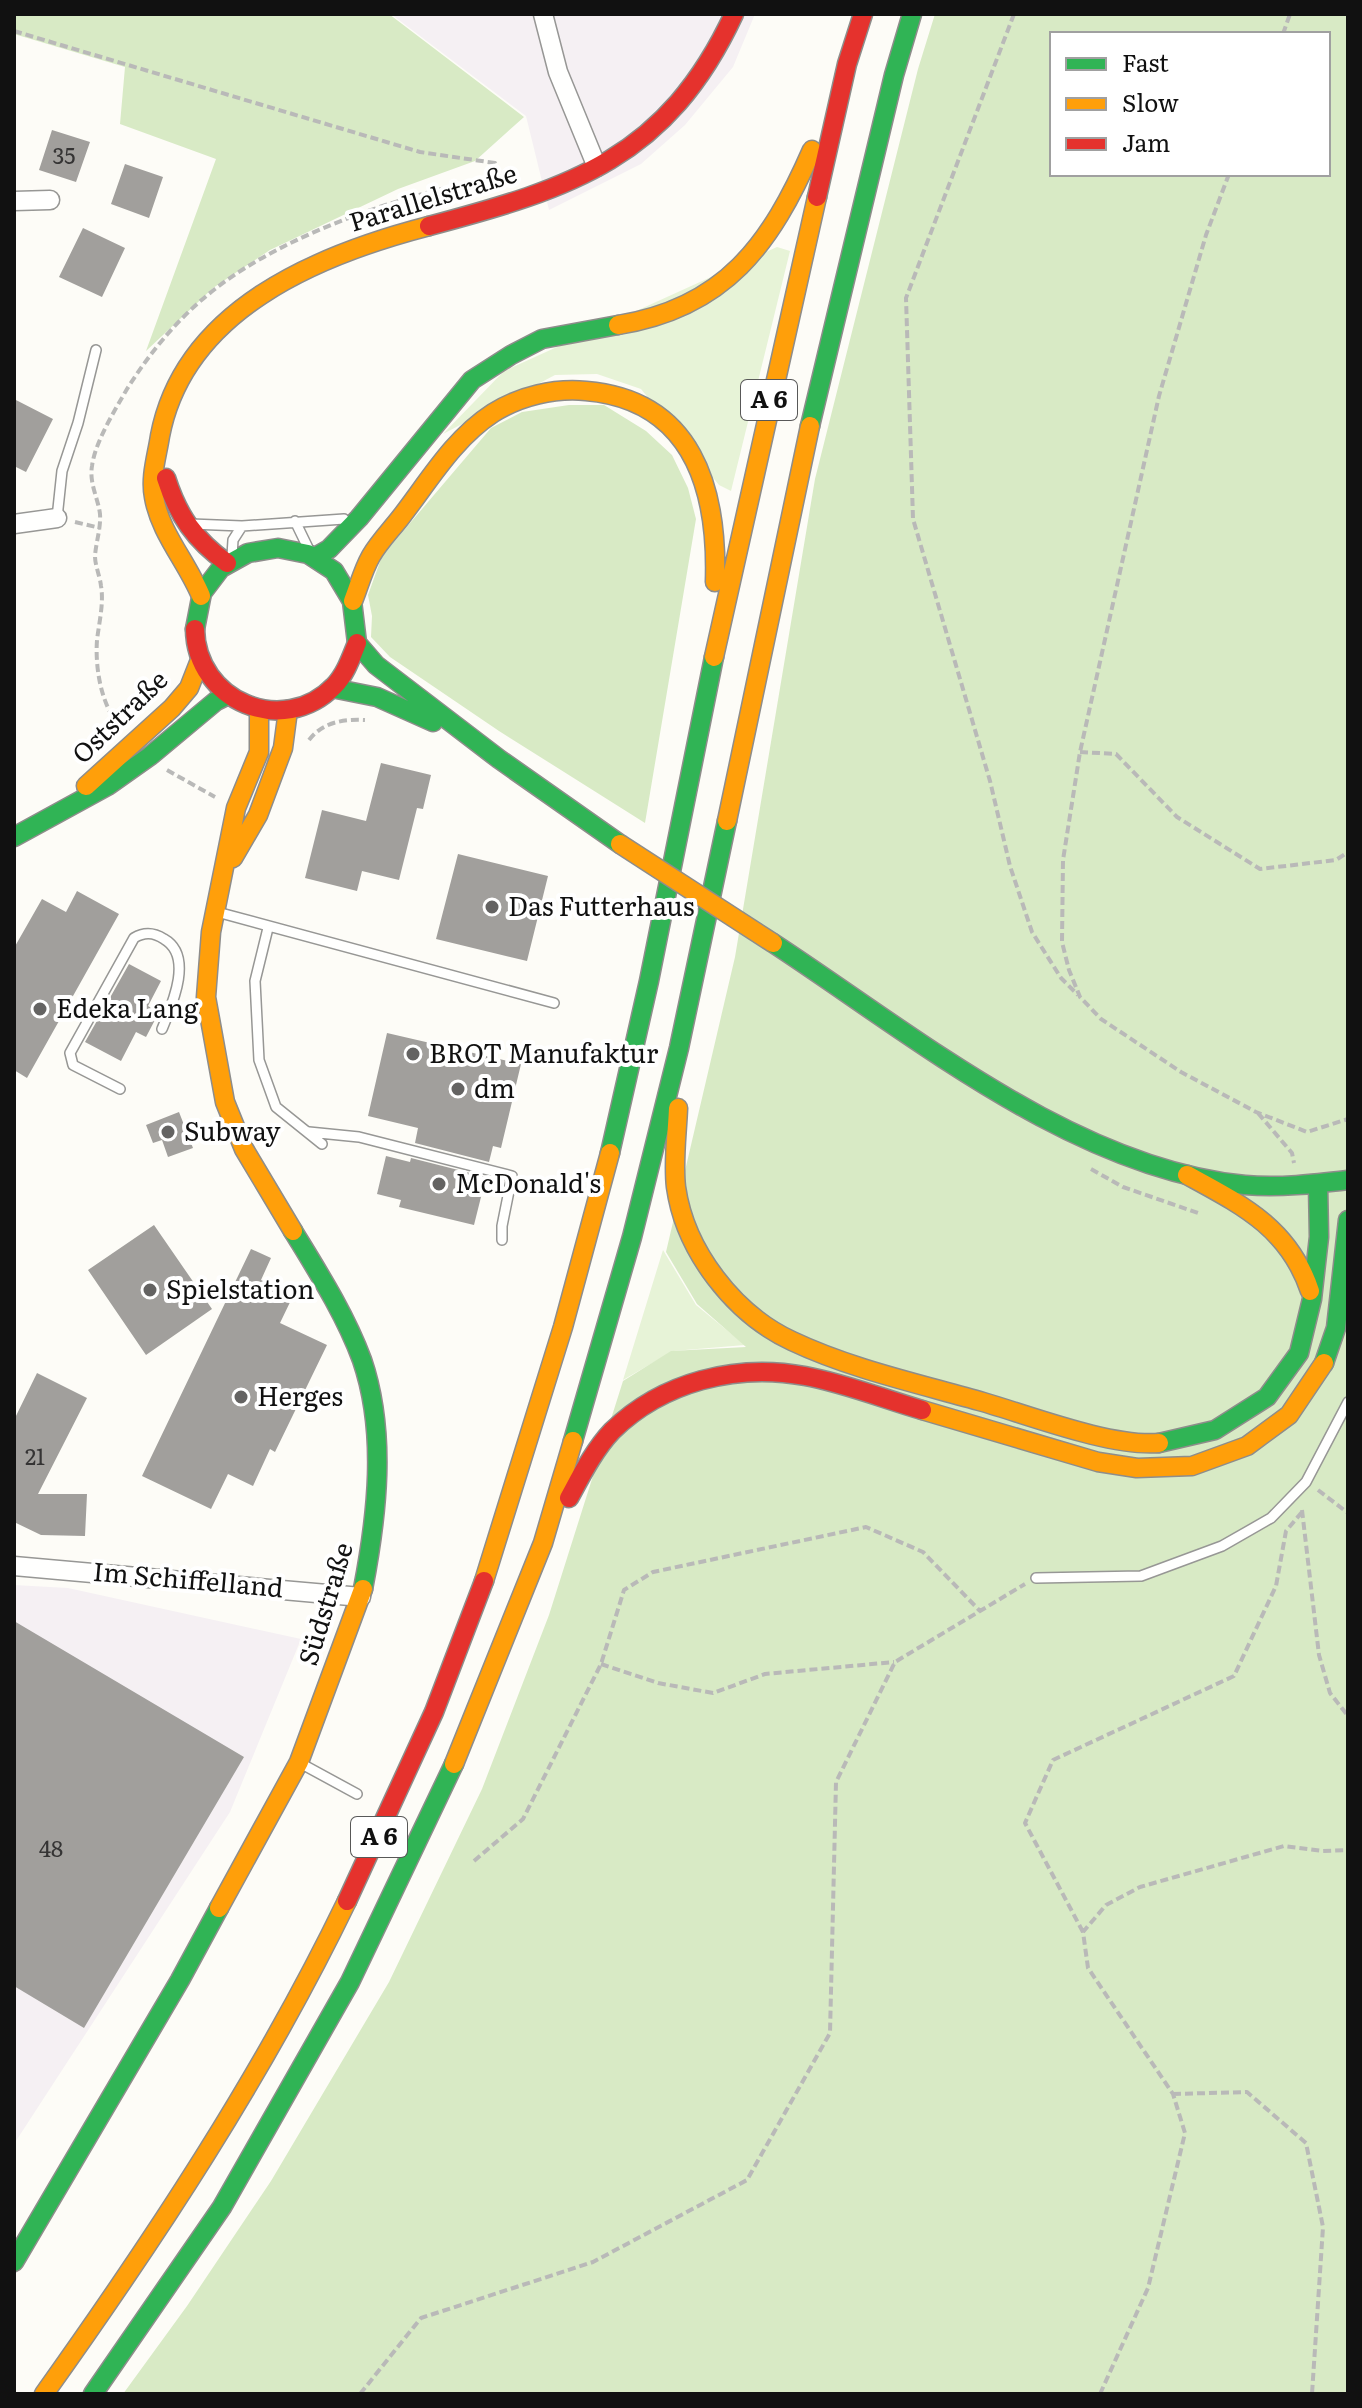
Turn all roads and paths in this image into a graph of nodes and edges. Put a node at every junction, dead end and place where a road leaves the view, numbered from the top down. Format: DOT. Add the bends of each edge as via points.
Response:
graph roads {
  1 [pos="543,14"];
  2 [pos="734,14"];
  3 [pos="863,14"];
  4 [pos="912,14"];
  5 [pos="1014,14"];
  6 [pos="14,31"];
  7 [pos="847,64"];
  8 [pos="597,167"];
  9 [pos="531,173"];
  10 [pos="502,176"];
  11 [pos="1228,176"];
  12 [pos="50,200"];
  13 [pos="14,201"];
  14 [pos="96,350"];
  15 [pos="160,439"];
  16 [pos="57,518"];
  17 [pos="359,518"];
  18 [pos="295,521"];
  19 [pos="185,523"];
  20 [pos="14,524"];
  21 [pos="242,526"];
  22 [pos="100,528"];
  23 [pos="313,556"];
  24 [pos="230,562"];
  25 [pos="201,596"];
  26 [pos="353,601"];
  27 [pos="357,643"];
  28 [pos="200,660"];
  29 [pos="332,688"];
  30 [pos="228,695"];
  31 [pos="259,709"];
  32 [pos="288,710"];
  33 [pos="368,720"];
  34 [pos="698,738"];
  35 [pos="132,742"];
  36 [pos="301,749"];
  37 [pos="1080,752"];
  38 [pos="150,756"];
  39 [pos="499,759"];
  40 [pos="67,807"];
  41 [pos="236,808"];
  42 [pos="14,837"];
  43 [pos="1348,852"];
  44 [pos="225,871"];
  45 [pos="214,911"];
  46 [pos="268,928"];
  47 [pos="1080,997"];
  48 [pos="554,1003"];
  49 [pos="162,1029"];
  50 [pos="679,1048"];
  51 [pos="120,1089"];
  52 [pos="1256,1112"];
  53 [pos="1348,1119"];
  54 [pos="309,1132"];
  55 [pos="322,1144"];
  56 [pos="1187,1175"];
  57 [pos="1348,1180"];
  58 [pos="1318,1184"];
  59 [pos="1299,1185"];
  60 [pos="1348,1220"];
  61 [pos="502,1240"];
  62 [pos="1312,1299"];
  63 [pos="1348,1402"];
  64 [pos="1306,1482"];
  65 [pos="1299,1492"];
  66 [pos="1302,1512"];
  67 [pos="1348,1513"];
  68 [pos="543,1543"];
  69 [pos="14,1566"];
  70 [pos="1036,1578"];
  71 [pos="361,1597"];
  72 [pos="980,1611"];
  73 [pos="895,1662"];
  74 [pos="601,1664"];
  75 [pos="1348,1716"];
  76 [pos="299,1762"];
  77 [pos="357,1794"];
  78 [pos="1348,1850"];
  79 [pos="474,1861"];
  80 [pos="1083,1932"];
  81 [pos="1173,2094"];
  82 [pos="14,2262"];
  83 [pos="44,2394"];
  84 [pos="93,2394"];
  85 [pos="360,2394"];
  86 [pos="1100,2394"];
  87 [pos="1312,2394"];
  1 -- 8 [label="street" via="558,72"];
  2 -- 8 [label="main road, Parallelstraße" via="702,78 679,104 649,135"];
  3 -- 7 [label="main road, A 6"];
  4 -- 50 [label="main road, A 6" via="811,421"];
  5 -- 47 [label="path" via="906,298 913,519 1032,932"];
  6 -- 10 [label="path" via="420,152 495,163"];
  7 -- 17 [label="main road" via="798,183 775,227 748,262 716,290 678,311 552,337 495,363 472,380"];
  7 -- 34 [label="main road, A 6"];
  8 -- 15 [label="main road, Parallelstraße" via="524,198 354,248 259,296 199,349 177,381"];
  9 -- 10 [label="path"];
  10 -- 22 [label="path" via="439,188 369,212 272,252 216,288 149,354 112,414 92,465"];
  11 -- 37 [label="path" via="1159,396"];
  12 -- 13 [label="street"];
  14 -- 16 [label="lane" via="62,471"];
  15 -- 19 [label="main road, Parallelstraße" via="166,480"];
  15 -- 25 [label="main road, Parallelstraße" via="153,496 166,534"];
  16 -- 20 [label="street"];
  16 -- 22 [label="path"];
  17 -- 18 [label="lane"];
  17 -- 23 [label="main road" via="329,549"];
  18 -- 21 [label="lane"];
  18 -- 23 [label="lane"];
  19 -- 21 [label="lane"];
  19 -- 24 [label="main road, Parallelstraße" via="193,537"];
  21 -- 24 [label="lane" via="233,540"];
  22 -- 35 [label="path" via="95,559 102,588 98,669 105,699"];
  23 -- 24 [label="main road" via="268,547"];
  23 -- 26 [label="main road" via="331,568"];
  24 -- 25 [label="main road"];
  25 -- 28 [label="main road" via="195,628"];
  26 -- 27 [label="main road"];
  26 -- 34 [label="main road" via="372,554 478,424 509,404 549,391 593,389 628,397 680,434 711,501 718,553"];
  27 -- 29 [label="main road" via="348,668"];
  27 -- 39 [label="main road" via="376,665"];
  28 -- 30 [label="main road"];
  28 -- 35 [label="main road, Oststraße" via="189,688"];
  29 -- 32 [label="main road" via="311,703"];
  29 -- 39 [label="main road" via="377,697 444,726"];
  30 -- 31 [label="main road"];
  30 -- 38 [label="main road, Oststraße"];
  31 -- 32 [label="main road"];
  31 -- 41 [label="main road, Südstraße" via="259,752"];
  32 -- 44 [label="main road, Südstraße" via="283,748 258,815"];
  33 -- 36 [label="path" via="340,719 314,733"];
  34 -- 83 [label="main road, A 6" via="644,1006 593,1222 475,1607 382,1830 313,1968 186,2189"];
  35 -- 40 [label="main road, Oststraße"];
  37 -- 43 [label="path" via="1116,754 1177,817 1260,869 1336,860"];
  37 -- 47 [label="path" via="1063,860 1062,942"];
  38 -- 40 [label="main road, Oststraße"];
  38 -- 41 [label="path"];
  39 -- 56 [label="main road, bridge" via="977,1079 1102,1149"];
  40 -- 42 [label="main road, Oststraße"];
  41 -- 44 [label="main road, Südstraße"];
  44 -- 45 [label="main road, Südstraße"];
  45 -- 46 [label="lane"];
  45 -- 71 [label="main road, Südstraße" via="206,997 225,1102 244,1149 331,1294 362,1361 375,1422 377,1486"];
  46 -- 48 [label="lane"];
  46 -- 54 [label="lane" via="255,981 259,1060 276,1107"];
  47 -- 52 [label="path" via="1101,1019 1181,1072"];
  49 -- 51 [label="lane" via="174,1000 177,955 171,943 142,933 134,938 70,1053 73,1065"];
  50 -- 62 [label="main road" via="676,1186 686,1223 727,1293 791,1341 870,1370 1114,1440 1156,1444 1215,1430 1267,1397 1299,1353"];
  50 -- 68 [label="main road, A 6" via="632,1237"];
  52 -- 53 [label="path" via="1307,1132"];
  52 -- 59 [label="path" via="1292,1153"];
  54 -- 55 [label="lane"];
  54 -- 61 [label="lane" via="359,1137 512,1176"];
  56 -- 59 [label="main road" via="1245,1185"];
  56 -- 62 [label="main road" via="1247,1209 1284,1238 1308,1277"];
  57 -- 58 [label="main road"];
  58 -- 59 [label="main road"];
  58 -- 62 [label="main road"];
  60 -- 68 [label="main road" via="1336,1328 1322,1369 1289,1415 1247,1446 1192,1466 1137,1468 1098,1462 805,1376 767,1371 706,1377 672,1388 611,1433"];
  63 -- 64 [label="lane"];
  64 -- 65 [label="lane"];
  64 -- 67 [label="path"];
  65 -- 66 [label="path"];
  65 -- 70 [label="lane" via="1271,1518 1222,1546 1141,1576"];
  66 -- 75 [label="path" via="1319,1655 1330,1693"];
  66 -- 80 [label="path" via="1286,1531 1276,1586 1234,1676 1053,1760 1025,1823"];
  68 -- 84 [label="main road, A 6" via="464,1742 350,1982 222,2207"];
  69 -- 71 [label="street, Im Schiffelland"];
  70 -- 72 [label="path"];
  71 -- 76 [label="main road, Südstraße"];
  72 -- 73 [label="path"];
  72 -- 74 [label="path" via="923,1552 866,1527 653,1572 624,1590"];
  73 -- 74 [label="path" via="765,1674 713,1693 658,1683"];
  73 -- 85 [label="path" via="836,1782 830,2033 747,2180 593,2262 421,2318"];
  74 -- 79 [label="path" via="523,1819"];
  76 -- 77 [label="lane"];
  76 -- 82 [label="main road, Südstraße" via="173,1993"];
  78 -- 80 [label="path" via="1284,1846 1140,1887 1106,1905"];
  80 -- 81 [label="path" via="1088,1968"];
  81 -- 86 [label="path" via="1185,2133 1148,2288"];
  81 -- 87 [label="path" via="1247,2092 1306,2143 1323,2227"];
}
